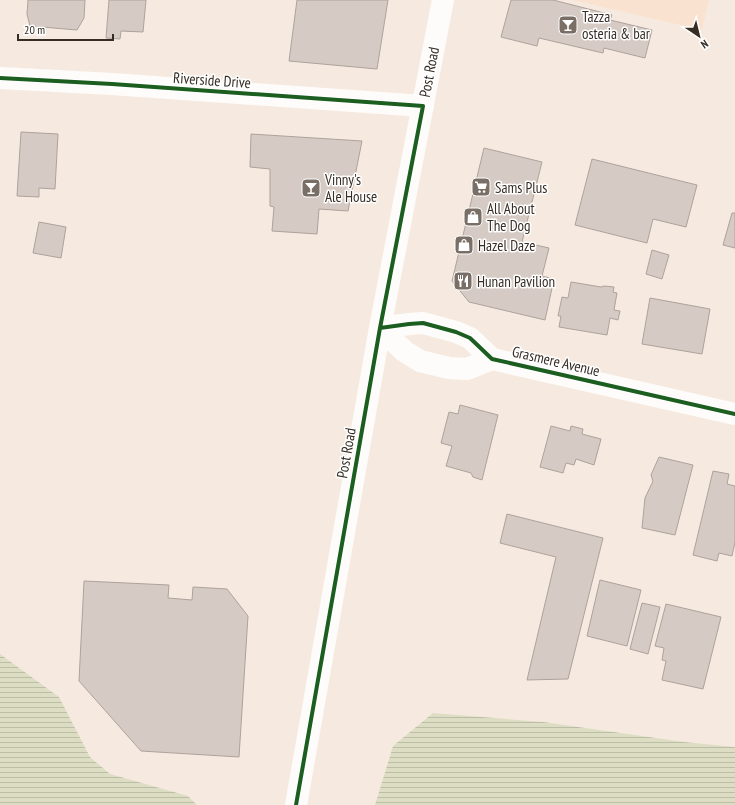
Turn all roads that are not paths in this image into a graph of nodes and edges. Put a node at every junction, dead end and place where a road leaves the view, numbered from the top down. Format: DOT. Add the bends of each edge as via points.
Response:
graph roads {
  1 [pos="444,0"];
  2 [pos="0,78"];
  3 [pos="422,106"];
  4 [pos="380,328"];
  5 [pos="492,359"];
  6 [pos="735,414"];
  7 [pos="296,805"];
  1 -- 3 [label="street, Post Road"];
  2 -- 3 [label="street, Riverside Drive"];
  3 -- 4 [label="street, Post Road"];
  4 -- 5 [label="street, Grasmere Avenue" via="423,323 456,332 470,338"];
  4 -- 5 [label="street, Grasmere Avenue" via="404,352 420,361 449,368 467,369"];
  4 -- 7 [label="street, Post Road"];
  5 -- 6 [label="street, Grasmere Avenue"];
}
